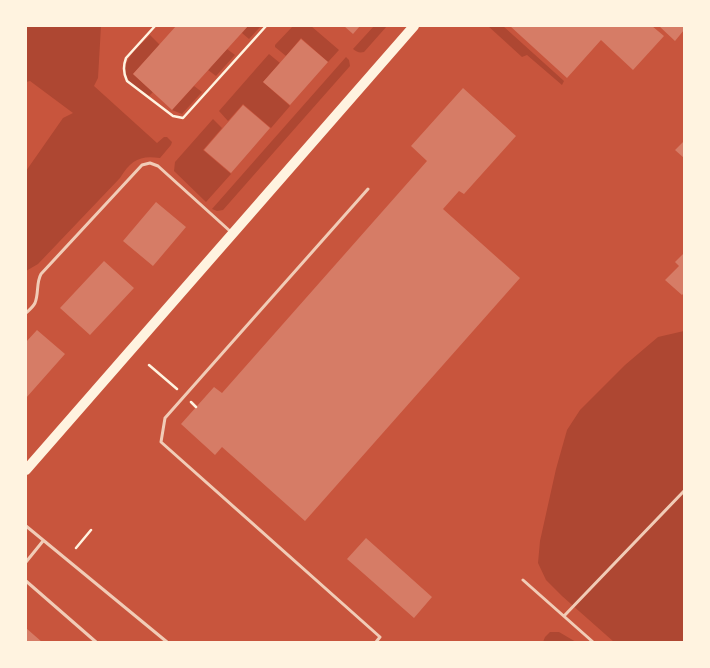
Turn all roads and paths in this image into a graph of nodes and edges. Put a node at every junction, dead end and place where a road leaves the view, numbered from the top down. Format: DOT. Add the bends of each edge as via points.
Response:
graph roads {
  1 [pos="148,26"];
  2 [pos="155,26"];
  3 [pos="266,26"];
  4 [pos="414,26"];
  5 [pos="152,29"];
  6 [pos="368,189"];
  7 [pos="233,233"];
  8 [pos="26,313"];
  9 [pos="148,365"];
  10 [pos="170,384"];
  11 [pos="26,470"];
  12 [pos="684,491"];
  13 [pos="26,526"];
  14 [pos="91,530"];
  15 [pos="43,541"];
  16 [pos="76,548"];
  17 [pos="26,562"];
  18 [pos="523,580"];
  19 [pos="26,581"];
  20 [pos="564,616"];
  21 [pos="95,642"];
  22 [pos="167,642"];
  23 [pos="376,642"];
  24 [pos="593,642"];
  1 -- 5 [label="path"];
  2 -- 5 [label="path"];
  3 -- 5 [label="path" via="184,118 173,116 126,80 124,75 126,58"];
  4 -- 7 [label="main road"];
  6 -- 23 [label="lane" via="166,418 161,442 380,637"];
  7 -- 8 [label="lane" via="158,166 150,163 142,165 41,274 34,303"];
  7 -- 11 [label="main road"];
  9 -- 10 [label="path"];
  12 -- 20 [label="lane"];
  13 -- 15 [label="lane"];
  14 -- 16 [label="path"];
  15 -- 17 [label="lane"];
  15 -- 22 [label="lane"];
  18 -- 20 [label="lane"];
  19 -- 21 [label="lane"];
  20 -- 24 [label="lane"];
}
